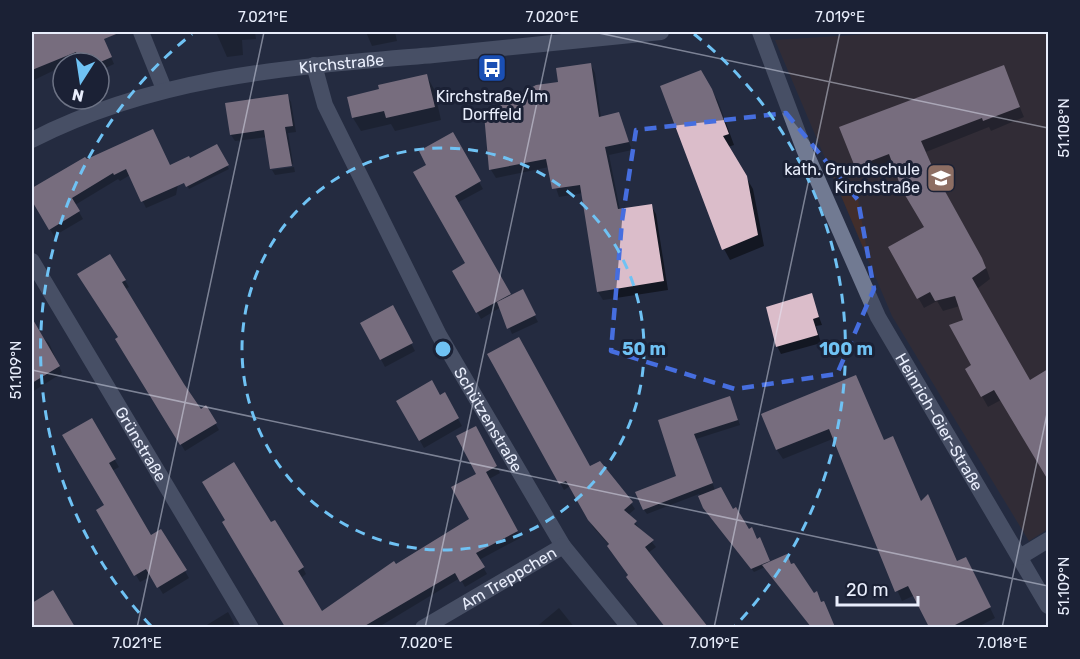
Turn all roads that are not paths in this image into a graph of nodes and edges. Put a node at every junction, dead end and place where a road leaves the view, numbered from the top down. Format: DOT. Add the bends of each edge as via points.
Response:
graph roads {
  1 [pos="141,32"];
  2 [pos="661,32"];
  3 [pos="760,32"];
  4 [pos="315,65"];
  5 [pos="164,89"];
  6 [pos="32,140"];
  7 [pos="32,261"];
  8 [pos="1048,540"];
  9 [pos="563,546"];
  10 [pos="1020,557"];
  11 [pos="1048,606"];
  12 [pos="251,627"];
  13 [pos="423,627"];
  14 [pos="630,627"];
  1 -- 5 [label="street"];
  2 -- 4 [label="street, Kirchstraße"];
  3 -- 10 [label="street, Heinrich-Gier-Straße" via="804,149 878,317"];
  4 -- 5 [label="street, Kirchstraße"];
  4 -- 9 [label="street, Schützenstraße" via="325,105 439,335"];
  5 -- 6 [label="street, Kirchstraße" via="114,104"];
  7 -- 12 [label="street, Grünstraße"];
  8 -- 10 [label="street"];
  9 -- 13 [label="street, Am Treppchen"];
  9 -- 14 [label="street, Schützenstraße"];
  10 -- 11 [label="street, Heinrich-Gier-Straße"];
}
